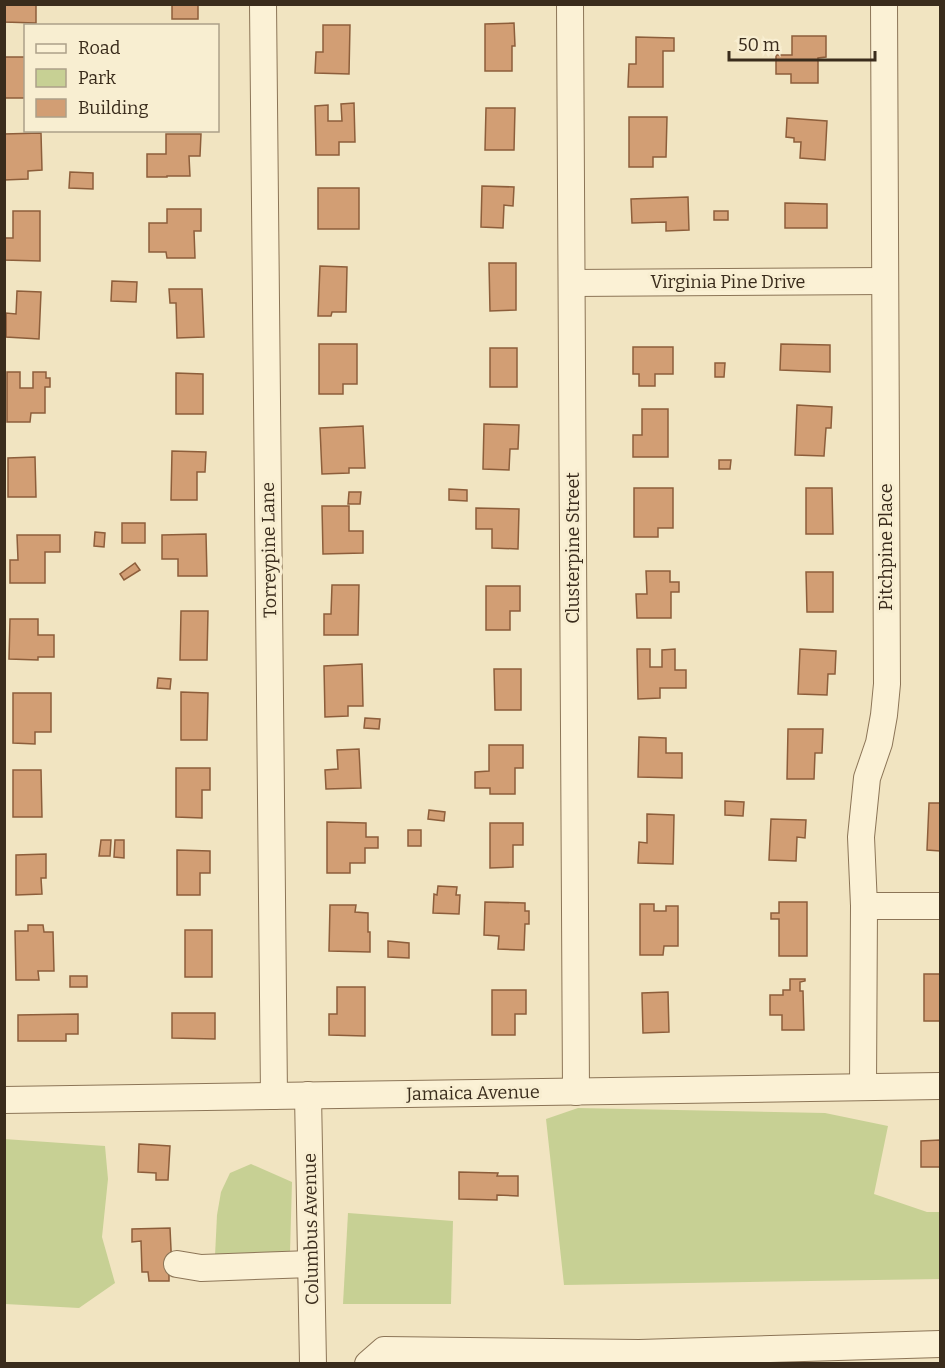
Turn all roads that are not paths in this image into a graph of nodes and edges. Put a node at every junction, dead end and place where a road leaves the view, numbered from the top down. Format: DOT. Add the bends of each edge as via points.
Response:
graph roads {
  1 [pos="263,4"];
  2 [pos="570,4"];
  3 [pos="884,4"];
  4 [pos="885,281"];
  5 [pos="572,283"];
  6 [pos="864,906"];
  7 [pos="940,906"];
  8 [pos="940,1086"];
  9 [pos="862,1087"];
  10 [pos="576,1092"];
  11 [pos="308,1095"];
  12 [pos="274,1096"];
  13 [pos="4,1100"];
  14 [pos="177,1264"];
  15 [pos="311,1264"];
  16 [pos="940,1344"];
  17 [pos="313,1364"];
  18 [pos="368,1364"];
  1 -- 12 [label="street, Torreypine Lane"];
  2 -- 5 [label="street, Clusterpine Street"];
  3 -- 4 [label="street, Pitchpine Place"];
  4 -- 5 [label="street, Virginia Pine Drive"];
  4 -- 6 [label="street, Pitchpine Place" via="887,684 879,743 867,778 861,837"];
  5 -- 10 [label="street, Clusterpine Street"];
  6 -- 7 [label="street"];
  6 -- 9 [label="street, Pitchpine Place"];
  8 -- 9 [label="street, Jamaica Avenue"];
  9 -- 10 [label="street, Jamaica Avenue"];
  10 -- 11 [label="street, Jamaica Avenue"];
  11 -- 12 [label="street, Jamaica Avenue"];
  11 -- 15 [label="street, Columbus Avenue"];
  12 -- 13 [label="street, Jamaica Avenue"];
  14 -- 15 [label="street" via="201,1268"];
  15 -- 17 [label="street, Columbus Avenue"];
  16 -- 18 [label="street" via="639,1353 384,1350"];
}
